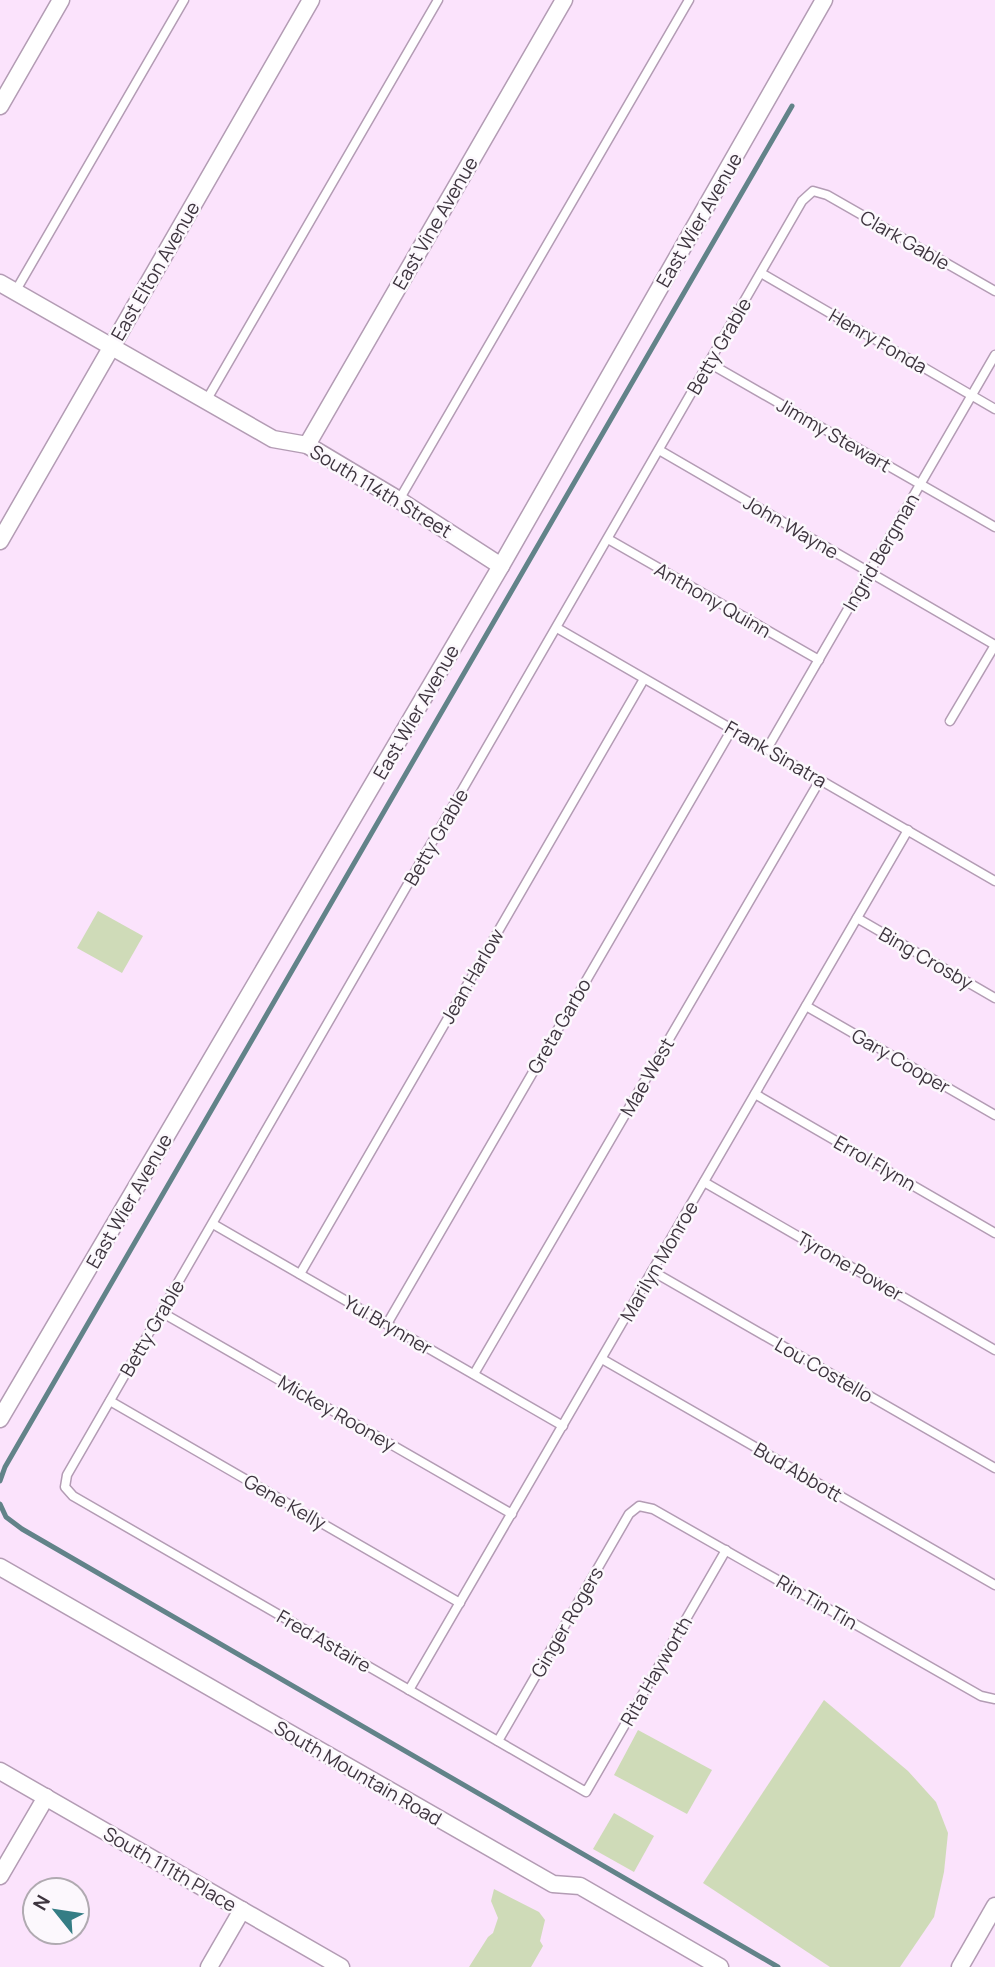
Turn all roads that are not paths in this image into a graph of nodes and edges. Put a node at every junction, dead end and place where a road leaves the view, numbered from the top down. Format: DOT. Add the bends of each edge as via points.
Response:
graph roads {
  1 [pos="61,0"];
  2 [pos="184,0"];
  3 [pos="311,0"];
  4 [pos="438,0"];
  5 [pos="564,0"];
  6 [pos="689,0"];
  7 [pos="824,0"];
  8 [pos="0,106"];
  9 [pos="813,191"];
  10 [pos="761,274"];
  11 [pos="0,284"];
  12 [pos="995,291"];
  13 [pos="15,292"];
  14 [pos="111,348"];
  15 [pos="995,355"];
  16 [pos="709,363"];
  17 [pos="972,395"];
  18 [pos="206,401"];
  19 [pos="995,409"];
  20 [pos="307,445"];
  21 [pos="659,450"];
  22 [pos="920,484"];
  23 [pos="399,500"];
  24 [pos="995,527"];
  25 [pos="608,540"];
  26 [pos="0,541"];
  27 [pos="501,566"];
  28 [pos="869,572"];
  29 [pos="556,628"];
  30 [pos="995,645"];
  31 [pos="819,660"];
  32 [pos="644,678"];
  33 [pos="950,721"];
  34 [pos="732,729"];
  35 [pos="767,749"];
  36 [pos="820,780"];
  37 [pos="908,830"];
  38 [pos="995,880"];
  39 [pos="857,918"];
  40 [pos="995,998"];
  41 [pos="806,1006"];
  42 [pos="755,1094"];
  43 [pos="995,1115"];
  44 [pos="704,1182"];
  45 [pos="213,1224"];
  46 [pos="995,1233"];
  47 [pos="652,1271"];
  48 [pos="300,1274"];
  49 [pos="161,1312"];
  50 [pos="387,1324"];
  51 [pos="995,1350"];
  52 [pos="602,1359"];
  53 [pos="474,1374"];
  54 [pos="110,1401"];
  55 [pos="0,1419"];
  56 [pos="563,1426"];
  57 [pos="995,1468"];
  58 [pos="65,1487"];
  59 [pos="639,1506"];
  60 [pos="512,1514"];
  61 [pos="726,1550"];
  62 [pos="0,1567"];
  63 [pos="995,1585"];
  64 [pos="460,1603"];
  65 [pos="409,1690"];
  66 [pos="995,1699"];
  67 [pos="498,1741"];
  68 [pos="0,1771"];
  69 [pos="586,1792"];
  70 [pos="46,1797"];
  71 [pos="0,1876"];
  72 [pos="995,1906"];
  73 [pos="242,1910"];
  74 [pos="209,1967"];
  75 [pos="341,1967"];
  76 [pos="720,1967"];
  77 [pos="960,1967"];
  1 -- 8 [label="street"];
  2 -- 13 [label="lane"];
  3 -- 14 [label="street, East Elton Avenue"];
  4 -- 18 [label="lane"];
  5 -- 20 [label="street, East Vine Avenue"];
  6 -- 23 [label="lane"];
  7 -- 27 [label="street, East Wier Avenue"];
  9 -- 10 [label="lane, Betty Grable"];
  9 -- 12 [label="lane, Clark Gable"];
  10 -- 16 [label="lane, Betty Grable"];
  10 -- 17 [label="lane, Henry Fonda"];
  11 -- 13 [label="street, South 114th Street"];
  13 -- 14 [label="street, South 114th Street"];
  14 -- 18 [label="street, South 114th Street"];
  14 -- 26 [label="street, East Elton Avenue"];
  15 -- 17 [label="lane, Ingrid Bergman"];
  16 -- 21 [label="lane, Betty Grable"];
  16 -- 22 [label="lane, Jimmy Stewart"];
  17 -- 19 [label="lane, Henry Fonda"];
  17 -- 22 [label="lane, Ingrid Bergman"];
  18 -- 20 [label="street, South 114th Street" via="273,439"];
  20 -- 23 [label="street, South 114th Street"];
  21 -- 25 [label="lane, Betty Grable"];
  21 -- 28 [label="lane, John Wayne"];
  22 -- 24 [label="lane, Jimmy Stewart"];
  22 -- 28 [label="lane, Ingrid Bergman"];
  23 -- 27 [label="street, South 114th Street"];
  25 -- 29 [label="lane, Betty Grable"];
  25 -- 31 [label="lane, Anthony Quinn"];
  27 -- 55 [label="street, East Wier Avenue"];
  28 -- 30 [label="lane, John Wayne"];
  28 -- 31 [label="lane, Ingrid Bergman"];
  29 -- 32 [label="lane, Frank Sinatra"];
  29 -- 45 [label="lane, Betty Grable"];
  30 -- 33 [label="lane"];
  31 -- 35 [label="lane, Ingrid Bergman"];
  32 -- 34 [label="lane, Frank Sinatra"];
  32 -- 48 [label="lane, Jean Harlow"];
  34 -- 35 [label="lane, Frank Sinatra"];
  34 -- 50 [label="lane, Greta Garbo"];
  35 -- 36 [label="lane, Frank Sinatra"];
  36 -- 37 [label="lane, Frank Sinatra"];
  36 -- 53 [label="lane, Mae West"];
  37 -- 38 [label="lane, Frank Sinatra"];
  37 -- 39 [label="lane, Marilyn Monroe"];
  39 -- 40 [label="lane, Bing Crosby"];
  39 -- 41 [label="lane, Marilyn Monroe"];
  41 -- 42 [label="lane, Marilyn Monroe"];
  41 -- 43 [label="lane, Gary Cooper"];
  42 -- 44 [label="lane, Marilyn Monroe"];
  42 -- 46 [label="lane, Errol Flynn"];
  44 -- 47 [label="lane, Marilyn Monroe"];
  44 -- 51 [label="lane, Tyrone Power"];
  45 -- 48 [label="lane, Yul Brynner"];
  45 -- 49 [label="lane, Betty Grable"];
  47 -- 52 [label="lane, Marilyn Monroe"];
  47 -- 57 [label="lane, Lou Costello"];
  48 -- 50 [label="lane, Yul Brynner"];
  49 -- 54 [label="lane, Betty Grable"];
  49 -- 60 [label="lane, Mickey Rooney"];
  50 -- 53 [label="lane, Yul Brynner"];
  52 -- 56 [label="lane, Marilyn Monroe"];
  52 -- 63 [label="lane, Bud Abbott"];
  53 -- 56 [label="lane, Yul Brynner"];
  54 -- 58 [label="lane, Betty Grable" via="67,1475"];
  54 -- 64 [label="lane, Gene Kelly"];
  56 -- 60 [label="lane, Marilyn Monroe"];
  58 -- 65 [label="lane, Fred Astaire" via="73,1496"];
  59 -- 61 [label="lane, Rin Tin Tin" via="653,1508"];
  59 -- 67 [label="lane, Ginger Rogers" via="629,1514"];
  60 -- 64 [label="lane, Marilyn Monroe"];
  61 -- 66 [label="lane, Rin Tin Tin" via="981,1696"];
  61 -- 69 [label="lane, Rita Hayworth"];
  62 -- 76 [label="street, South Mountain Road" via="553,1884 580,1886"];
  64 -- 65 [label="lane, Marilyn Monroe"];
  65 -- 67 [label="lane, Fred Astaire"];
  67 -- 69 [label="lane, Fred Astaire"];
  68 -- 70 [label="street, South 111th Place"];
  70 -- 71 [label="street"];
  70 -- 73 [label="street, South 111th Place"];
  72 -- 77 [label="street"];
  73 -- 74 [label="street"];
  73 -- 75 [label="street, South 111th Place"];
}
